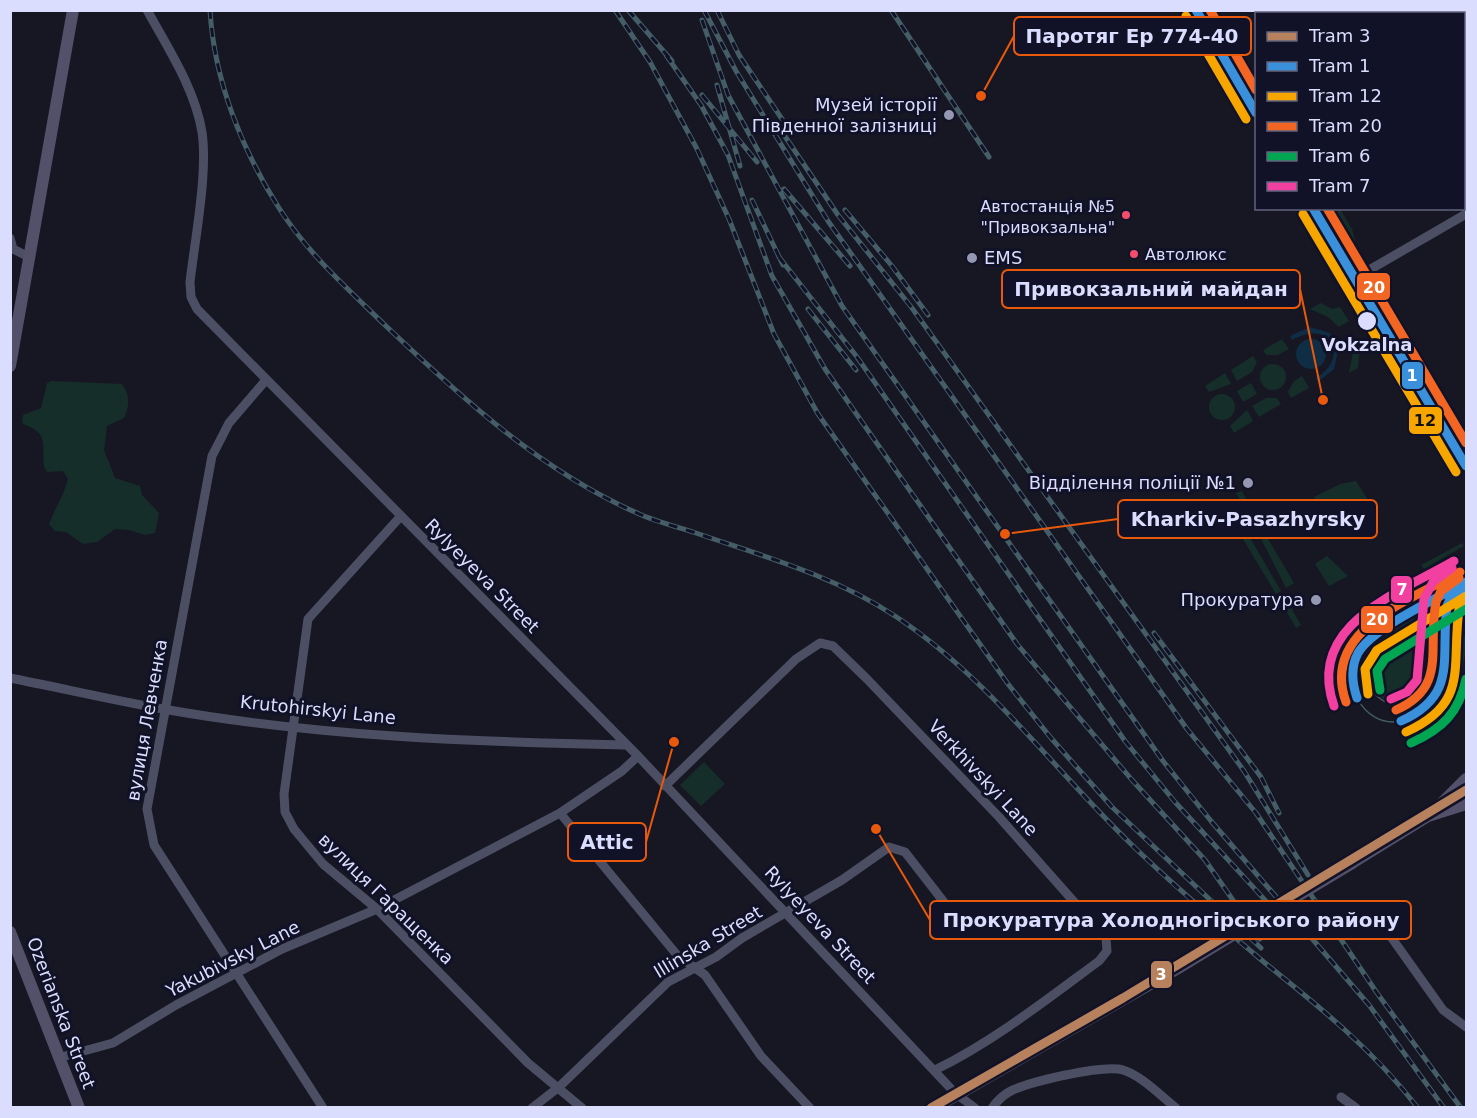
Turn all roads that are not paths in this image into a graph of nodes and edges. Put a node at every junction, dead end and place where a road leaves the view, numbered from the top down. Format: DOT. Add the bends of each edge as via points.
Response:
graph roads {
  1 [pos="73,10"];
  2 [pos="147,10"];
  3 [pos="1201,11"];
  4 [pos="1255,105"];
  5 [pos="1317,210"];
  6 [pos="1467,214"];
  7 [pos="10,238"];
  8 [pos="29,257"];
  9 [pos="1357,277"];
  10 [pos="10,366"];
  11 [pos="266,380"];
  12 [pos="1467,461"];
  13 [pos="400,517"];
  14 [pos="10,678"];
  15 [pos="164,709"];
  16 [pos="293,726"];
  17 [pos="626,746"];
  18 [pos="638,756"];
  19 [pos="1467,780"];
  20 [pos="665,786"];
  21 [pos="1467,804"];
  22 [pos="560,813"];
  23 [pos="1428,816"];
  24 [pos="377,909"];
  25 [pos="787,913"];
  26 [pos="954,915"];
  27 [pos="1384,927"];
  28 [pos="10,932"];
  29 [pos="696,968"];
  30 [pos="239,973"];
  31 [pos="1467,1027"];
  32 [pos="58,1058"];
  33 [pos="935,1070"];
  34 [pos="559,1087"];
  35 [pos="957,1094"];
  36 [pos="1341,1097"];
  37 [pos="79,1107"];
  38 [pos="323,1107"];
  39 [pos="532,1107"];
  40 [pos="582,1107"];
  41 [pos="810,1107"];
  42 [pos="934,1107"];
  43 [pos="975,1107"];
  44 [pos="992,1107"];
  45 [pos="1176,1107"];
  46 [pos="1356,1107"];
  1 -- 8 [label="main road"];
  2 -- 11 [label="street, Rylyeyeva Street" via="181,73 201,130 204,153 191,297 197,309"];
  3 -- 4 [label="main road"];
  5 -- 9 [label="main road"];
  6 -- 9 [label="street"];
  7 -- 8 [label="street" via="13,249"];
  8 -- 10 [label="main road"];
  9 -- 12 [label="main road"];
  11 -- 13 [label="street, Rylyeyeva Street"];
  11 -- 15 [label="street, вулиця Левченка" via="229,423 212,456"];
  13 -- 16 [label="street, вулиця Гаращенка" via="308,618"];
  13 -- 17 [label="street, Rylyeyeva Street"];
  14 -- 15 [label="street, Krutohirskyi Lane"];
  15 -- 16 [label="street, Krutohirskyi Lane"];
  15 -- 30 [label="street, вулиця Левченка" via="147,809 154,845"];
  16 -- 17 [label="street, Krutohirskyi Lane" via="495,742"];
  16 -- 24 [label="street, вулиця Гаращенка" via="285,812 294,830 323,864"];
  17 -- 18 [label="street, Rylyeyeva Street"];
  18 -- 20 [label="street, Rylyeyeva Street"];
  18 -- 22 [label="street, Yakubivsky Lane"];
  19 -- 23 [label="main road"];
  20 -- 25 [label="street, Rylyeyeva Street"];
  20 -- 33 [label="street, Verkhivskyi Lane" via="796,658 820,643 833,646 842,654 971,788 1106,938 1107,951 1036,1009 964,1056"];
  21 -- 23 [label="main road"];
  22 -- 24 [label="street, Yakubivsky Lane"];
  22 -- 29 [label="street" via="677,955"];
  23 -- 35 [label="main road, bridge" via="1178,968"];
  24 -- 30 [label="street, Yakubivsky Lane" via="282,949"];
  24 -- 34 [label="street, вулиця Гаращенка" via="528,1063"];
  25 -- 26 [label="street, Illinska Street" via="889,847 905,852"];
  25 -- 29 [label="street, Illinska Street"];
  25 -- 33 [label="street, Rylyeyeva Street"];
  27 -- 31 [label="street" via="1443,1010"];
  28 -- 32 [label="main road, Ozerianska Street"];
  29 -- 34 [label="street, Illinska Street" via="668,981"];
  29 -- 41 [label="street" via="705,975 760,1056"];
  30 -- 32 [label="street, Yakubivsky Lane" via="113,1043"];
  30 -- 38 [label="street, вулиця Левченка"];
  32 -- 37 [label="main road, Ozerianska Street"];
  33 -- 35 [label="street, Rylyeyeva Street"];
  34 -- 39 [label="street, Illinska Street"];
  34 -- 40 [label="street, вулиця Гаращенка"];
  35 -- 42 [label="main road"];
  35 -- 43 [label="street, Rylyeyeva Street"];
  36 -- 46 [label="street"];
  44 -- 45 [label="street" via="1003,1096 1022,1087 1110,1069 1123,1070"];
}
